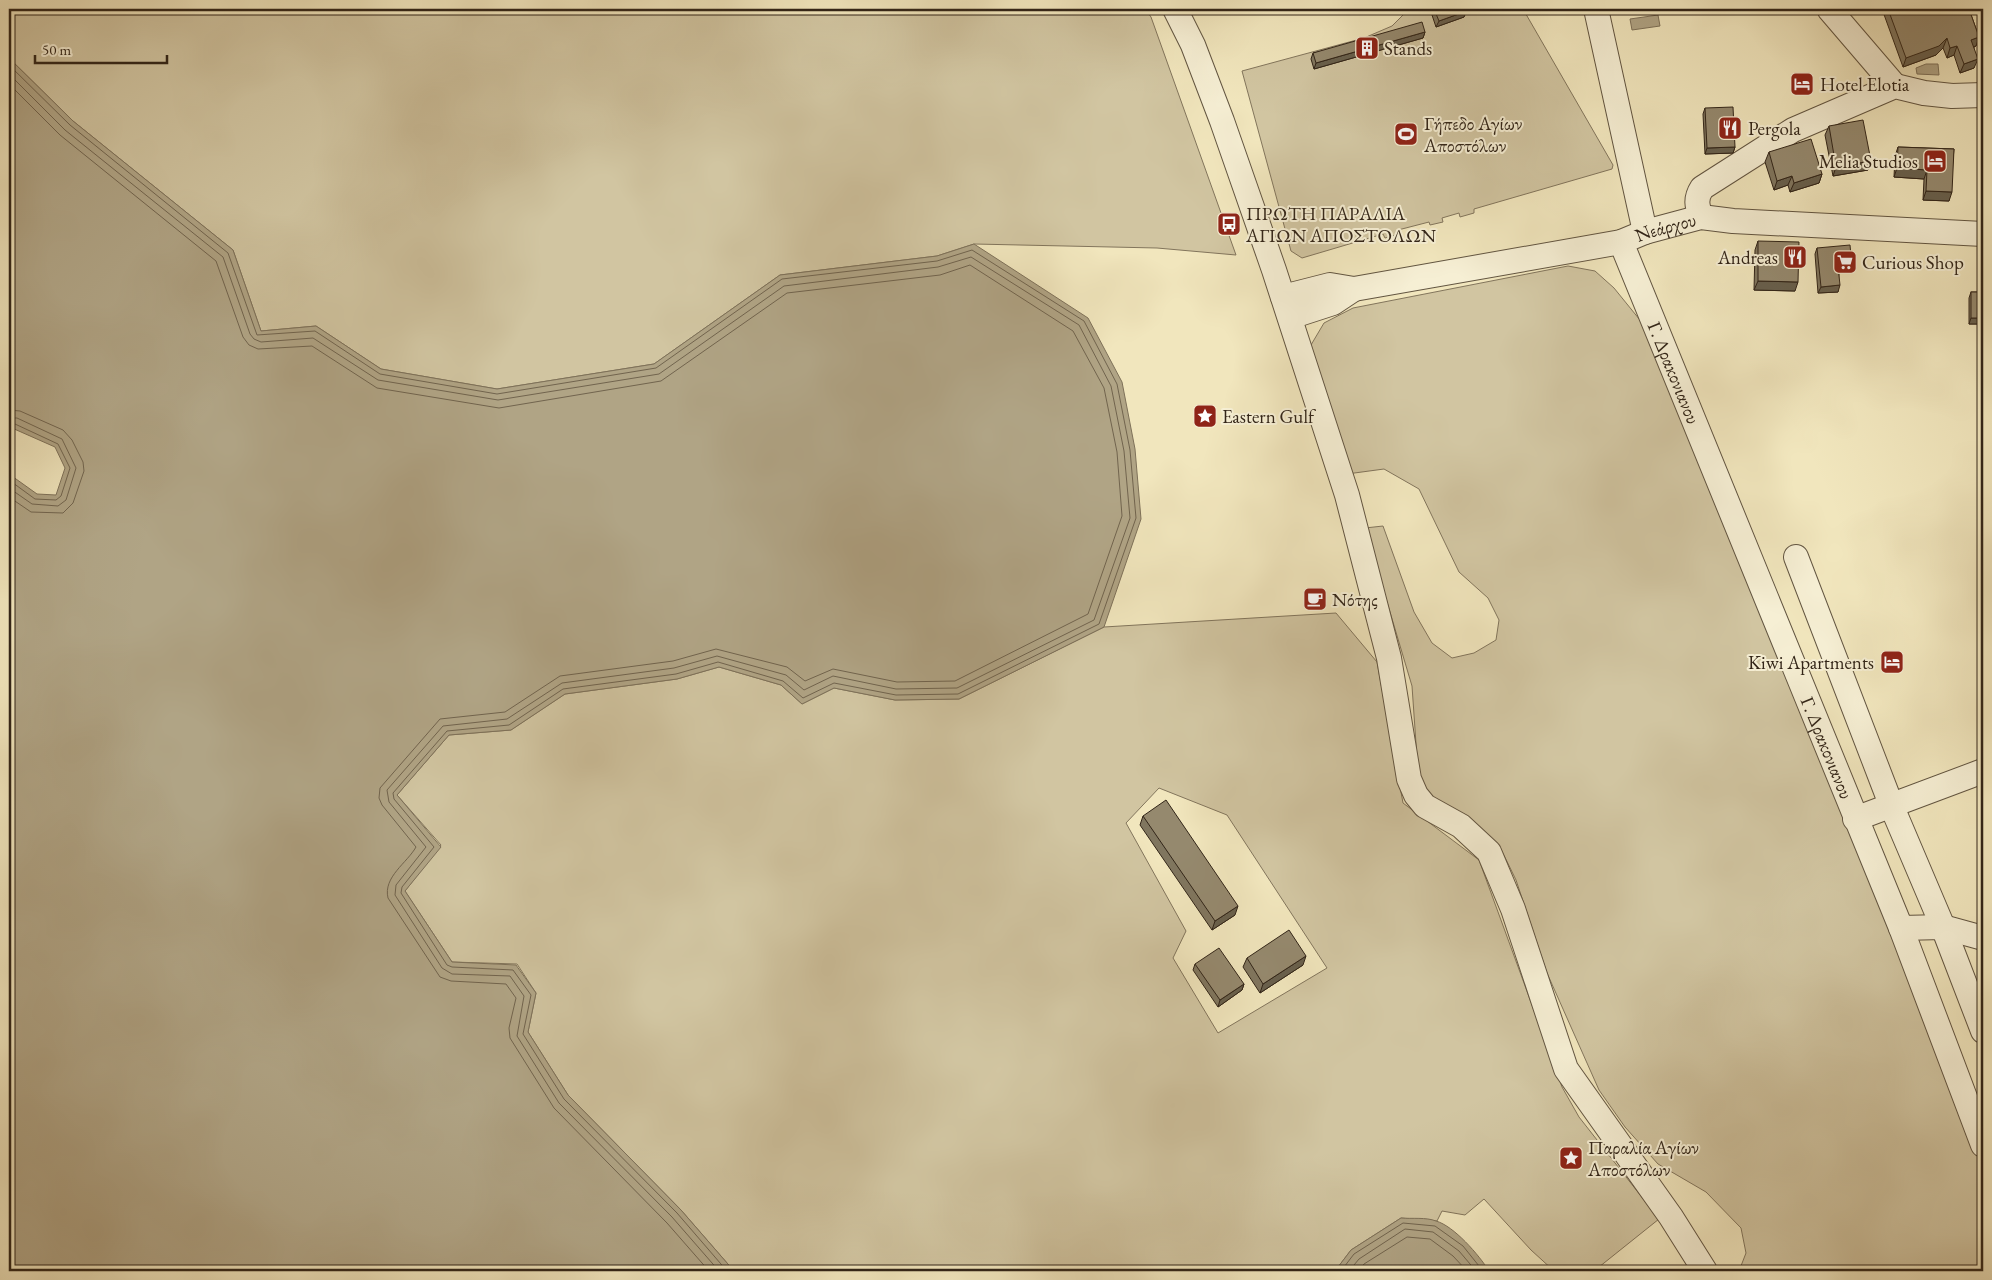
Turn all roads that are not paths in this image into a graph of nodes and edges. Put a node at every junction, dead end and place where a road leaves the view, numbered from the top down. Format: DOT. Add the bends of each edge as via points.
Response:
graph roads {
  1 [pos="1175,9"];
  2 [pos="1596,9"];
  3 [pos="1828,9"];
  4 [pos="1895,86"];
  5 [pos="1983,95"];
  6 [pos="1701,217"];
  7 [pos="1645,232"];
  8 [pos="1983,234"];
  9 [pos="1621,242"];
  10 [pos="1274,270"];
  11 [pos="1309,301"];
  12 [pos="1286,307"];
  13 [pos="1297,341"];
  14 [pos="1796,557"];
  15 [pos="1983,772"];
  16 [pos="1892,807"];
  17 [pos="1855,819"];
  18 [pos="1943,927"];
  19 [pos="1901,928"];
  20 [pos="1983,938"];
  21 [pos="1983,1031"];
  22 [pos="1983,1145"];
  23 [pos="1706,1271"];
  1 -- 10 [label="street" via="1199,62"];
  2 -- 7 [label="street"];
  3 -- 4 [label="street"];
  4 -- 5 [label="street" via="1952,96"];
  4 -- 6 [label="street" via="1793,130 1702,188 1697,204"];
  6 -- 7 [label="street, Νεάρχου"];
  6 -- 8 [label="street, Νεάρχου"];
  7 -- 9 [label="street, Νεάρχου"];
  9 -- 11 [label="street, Νεάρχου" via="1354,289 1330,285"];
  9 -- 17 [label="street, Γ. Δρακονιανου"];
  10 -- 11 [label="street"];
  10 -- 12 [label="street"];
  11 -- 12 [label="street, Νεάρχου"];
  11 -- 13 [label="street"];
  12 -- 13 [label="street"];
  13 -- 23 [label="street" via="1365,562 1389,658 1409,779 1416,795 1425,806 1461,826 1489,852 1513,909 1566,1068"];
  14 -- 16 [label="street"];
  15 -- 16 [label="street"];
  16 -- 17 [label="street"];
  16 -- 18 [label="street"];
  17 -- 19 [label="street, Γ. Δρακονιανου"];
  18 -- 19 [label="street"];
  18 -- 20 [label="street"];
  18 -- 21 [label="street"];
  19 -- 22 [label="street, Γ. Δρακονιανου"];
}
